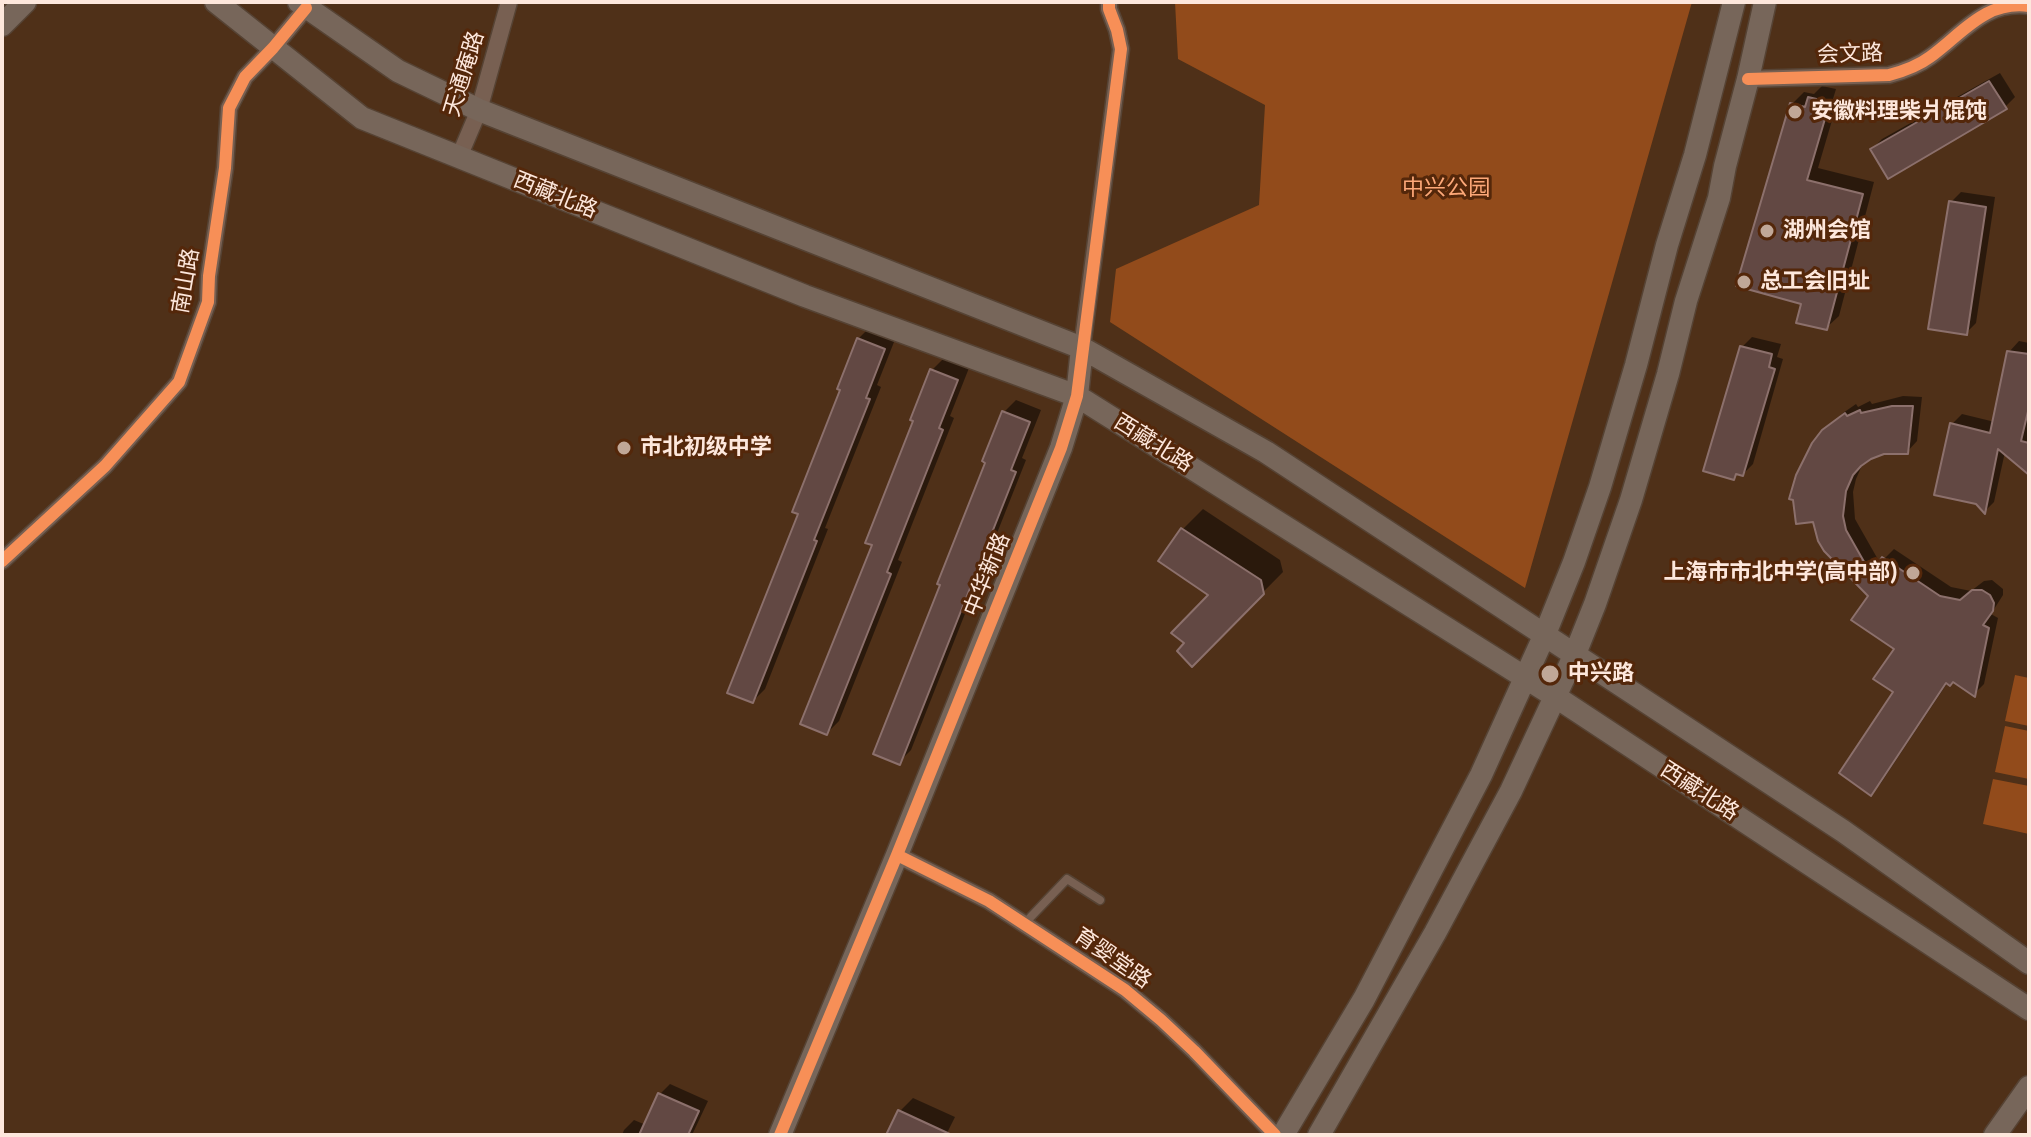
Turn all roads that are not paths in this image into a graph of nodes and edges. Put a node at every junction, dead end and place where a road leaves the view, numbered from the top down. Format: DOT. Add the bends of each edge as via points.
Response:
graph roads {
  1 [pos="25,2"];
  2 [pos="216,2"];
  3 [pos="509,2"];
  4 [pos="1109,2"];
  5 [pos="1734,2"];
  6 [pos="1765,2"];
  7 [pos="302,5"];
  8 [pos="2029,6"];
  9 [pos="2,25"];
  10 [pos="273,48"];
  11 [pos="1748,79"];
  12 [pos="479,110"];
  13 [pos="459,157"];
  14 [pos="1082,348"];
  15 [pos="1077,396"];
  16 [pos="2,561"];
  17 [pos="1545,634"];
  18 [pos="1575,654"];
  19 [pos="1525,678"];
  20 [pos="1556,697"];
  21 [pos="897,855"];
  22 [pos="1100,900"];
  23 [pos="1024,924"];
  24 [pos="2029,963"];
  25 [pos="2029,1009"];
  26 [pos="2029,1087"];
  27 [pos="780,1135"];
  28 [pos="1275,1135"];
  29 [pos="1283,1135"];
  30 [pos="1319,1135"];
  31 [pos="1995,1135"];
  1 -- 9 [label="main road"];
  2 -- 10 [label="main road, 西藏北路"];
  3 -- 12 [label="street, 天通庵路"];
  4 -- 14 [label="street, 中华新路" via="1121,49"];
  5 -- 17 [label="main road" via="1600,487"];
  6 -- 11 [label="main road"];
  7 -- 10 [label="street, 南山路"];
  7 -- 12 [label="main road" via="398,71"];
  8 -- 11 [label="street, 会文路" via="2006,6 1981,15 1930,57 1889,75"];
  10 -- 13 [label="main road, 西藏北路" via="362,118"];
  10 -- 16 [label="street, 南山路" via="245,77 229,108 208,302 179,382 105,466"];
  11 -- 18 [label="main road" via="1631,500"];
  12 -- 13 [label="street, 天通庵路"];
  12 -- 14 [label="main road"];
  13 -- 15 [label="main road, 西藏北路" via="805,296"];
  14 -- 15 [label="main road, 中华新路"];
  14 -- 17 [label="main road" via="1266,452"];
  15 -- 19 [label="main road, 西藏北路"];
  15 -- 21 [label="main road, 中华新路" via="1061,448"];
  17 -- 18 [label="main road"];
  17 -- 19 [label="main road"];
  18 -- 20 [label="main road"];
  18 -- 24 [label="main road" via="1843,831"];
  19 -- 20 [label="main road, 西藏北路"];
  19 -- 29 [label="main road" via="1481,775 1364,999"];
  20 -- 25 [label="main road, 西藏北路"];
  20 -- 30 [label="main road" via="1435,933"];
  21 -- 23 [label="street, 育婴堂路"];
  21 -- 27 [label="main road, 中华新路"];
  22 -- 23 [label="lane" via="1067,879"];
  23 -- 28 [label="street, 育婴堂路" via="1161,1020"];
  26 -- 31 [label="main road"];
}
